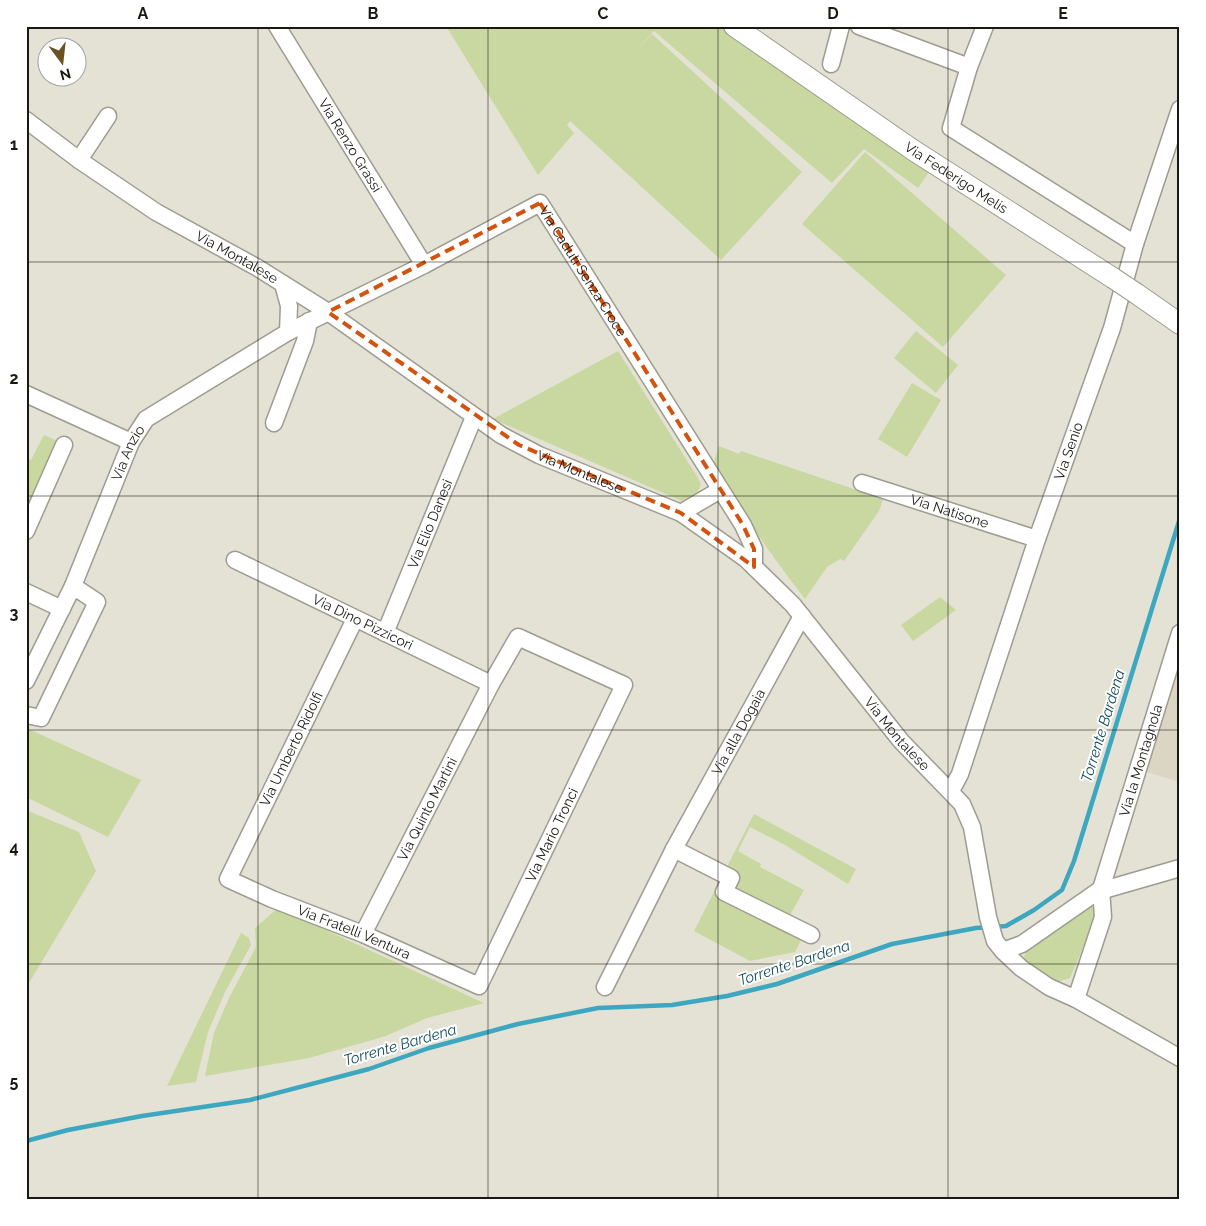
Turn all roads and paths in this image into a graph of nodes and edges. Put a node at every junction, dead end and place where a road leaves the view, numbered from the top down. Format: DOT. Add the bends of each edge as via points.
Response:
graph roads {
  1 [pos="277,26"];
  2 [pos="734,26"];
  3 [pos="841,26"];
  4 [pos="859,26"];
  5 [pos="985,26"];
  6 [pos="831,64"];
  7 [pos="969,67"];
  8 [pos="1180,109"];
  9 [pos="108,116"];
  10 [pos="26,120"];
  11 [pos="79,160"];
  12 [pos="1135,244"];
  13 [pos="424,265"];
  14 [pos="283,284"];
  15 [pos="328,312"];
  16 [pos="309,321"];
  17 [pos="1180,324"];
  18 [pos="288,332"];
  19 [pos="26,394"];
  20 [pos="474,417"];
  21 [pos="274,423"];
  22 [pos="131,442"];
  23 [pos="64,445"];
  24 [pos="862,483"];
  25 [pos="720,490"];
  26 [pos="681,513"];
  27 [pos="26,531"];
  28 [pos="1037,539"];
  29 [pos="235,560"];
  30 [pos="754,566"];
  31 [pos="73,586"];
  32 [pos="26,592"];
  33 [pos="62,609"];
  34 [pos="802,616"];
  35 [pos="355,619"];
  36 [pos="386,633"];
  37 [pos="1180,633"];
  38 [pos="26,681"];
  39 [pos="491,684"];
  40 [pos="624,685"];
  41 [pos="26,715"];
  42 [pos="951,791"];
  43 [pos="674,849"];
  44 [pos="1180,868"];
  45 [pos="228,879"];
  46 [pos="1101,889"];
  47 [pos="363,934"];
  48 [pos="811,935"];
  49 [pos="999,946"];
  50 [pos="479,986"];
  51 [pos="605,987"];
  52 [pos="1076,999"];
  53 [pos="1180,1058"];
  1 -- 13 [label="street, Via Renzo Grassi"];
  2 -- 17 [label="main road, Via Federigo Melis, bridge" via="913,150"];
  3 -- 6 [label="street"];
  4 -- 7 [label="street"];
  5 -- 7 [label="street"];
  7 -- 12 [label="street" via="951,128"];
  8 -- 12 [label="street, Via Senio"];
  9 -- 11 [label="street"];
  10 -- 11 [label="street, Via Montalese"];
  11 -- 14 [label="street, Via Montalese" via="156,212"];
  12 -- 28 [label="street, Via Senio" via="1112,328"];
  13 -- 15 [label="street, Via Caduti Senza Croce"];
  13 -- 25 [label="street, Via Caduti Senza Croce" via="540,203"];
  14 -- 15 [label="street, Via Montalese"];
  14 -- 18 [label="street" via="289,306"];
  15 -- 16 [label="street, Via Anzio"];
  15 -- 20 [label="street, Via Montalese"];
  16 -- 18 [label="street, Via Anzio"];
  16 -- 21 [label="street" via="305,341"];
  18 -- 22 [label="street, Via Anzio" via="156,412 142,424"];
  19 -- 22 [label="street"];
  20 -- 26 [label="street, Via Montalese" via="539,455"];
  20 -- 36 [label="street, Via Elio Danesi"];
  22 -- 31 [label="street, Via Anzio"];
  23 -- 27 [label="street"];
  24 -- 28 [label="street, Via Natisone"];
  25 -- 26 [label="street"];
  25 -- 30 [label="street, Via Caduti Senza Croce" via="749,536 754,548"];
  26 -- 30 [label="street, Via Montalese"];
  28 -- 42 [label="street, Via Senio" via="960,774"];
  29 -- 35 [label="street, Via Dino Pizzicori"];
  30 -- 34 [label="street, Via Montalese"];
  31 -- 33 [label="street, Via Anzio"];
  31 -- 41 [label="street" via="97,602 41,718"];
  32 -- 33 [label="street"];
  33 -- 38 [label="street, Via Anzio"];
  34 -- 42 [label="street, Via Montalese" via="901,741"];
  34 -- 43 [label="street, Via alla Dogaia"];
  35 -- 36 [label="street, Via Dino Pizzicori"];
  35 -- 45 [label="street, Via Umberto Ridolfi"];
  36 -- 39 [label="street, Via Dino Pizzicori"];
  37 -- 46 [label="street, Via la Montagnola"];
  39 -- 40 [label="street, Via Quinto Martini" via="518,637"];
  39 -- 47 [label="street, Via Quinto Martini"];
  40 -- 50 [label="street, Via Mario Tronci"];
  42 -- 49 [label="street, Via Montalese" via="962,804 972,827 988,917"];
  43 -- 48 [label="street" via="731,878 724,892"];
  43 -- 51 [label="street, Via alla Dogaia"];
  44 -- 46 [label="street"];
  45 -- 47 [label="street, Via Fratelli Ventura"];
  46 -- 49 [label="street" via="1022,944"];
  46 -- 52 [label="street" via="1103,917"];
  47 -- 50 [label="street, Via Fratelli Ventura"];
  49 -- 52 [label="street" via="1028,973"];
  52 -- 53 [label="street"];
}
